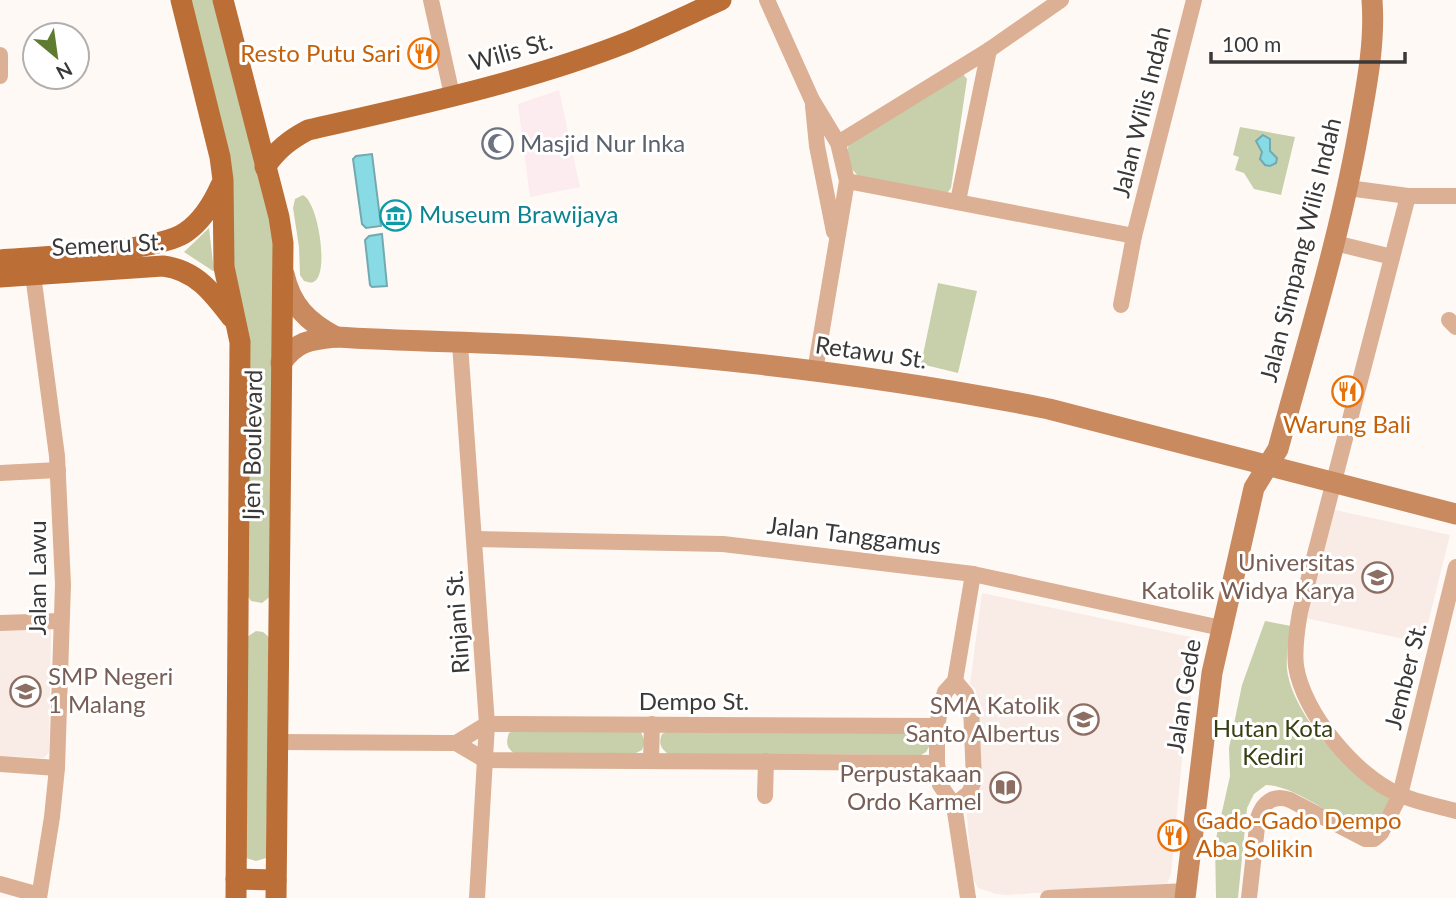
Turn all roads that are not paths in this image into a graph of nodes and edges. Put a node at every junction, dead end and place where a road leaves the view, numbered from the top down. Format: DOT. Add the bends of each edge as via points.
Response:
graph roads {
  1 [pos="181,0"];
  2 [pos="223,0"];
  3 [pos="431,0"];
  4 [pos="721,0"];
  5 [pos="1062,0"];
  6 [pos="1194,0"];
  7 [pos="1372,0"];
  8 [pos="769,4"];
  9 [pos="989,50"];
  10 [pos="0,55"];
  11 [pos="0,76"];
  12 [pos="452,95"];
  13 [pos="812,100"];
  14 [pos="253,121"];
  15 [pos="308,130"];
  16 [pos="838,143"];
  17 [pos="265,167"];
  18 [pos="223,180"];
  19 [pos="847,181"];
  20 [pos="1348,188"];
  21 [pos="1408,196"];
  22 [pos="1454,198"];
  23 [pos="958,201"];
  24 [pos="1134,236"];
  25 [pos="836,243"];
  26 [pos="1335,243"];
  27 [pos="1392,257"];
  28 [pos="0,260"];
  29 [pos="32,266"];
  30 [pos="284,274"];
  31 [pos="0,277"];
  32 [pos="1121,305"];
  33 [pos="236,324"];
  34 [pos="336,337"];
  35 [pos="460,344"];
  36 [pos="281,363"];
  37 [pos="815,371"];
  38 [pos="1266,466"];
  39 [pos="58,470"];
  40 [pos="0,473"];
  41 [pos="1335,482"];
  42 [pos="1456,514"];
  43 [pos="475,539"];
  44 [pos="1456,567"];
  45 [pos="973,574"];
  46 [pos="278,618"];
  47 [pos="239,619"];
  48 [pos="61,621"];
  49 [pos="0,623"];
  50 [pos="1221,628"];
  51 [pos="955,681"];
  52 [pos="487,724"];
  53 [pos="652,724"];
  54 [pos="937,726"];
  55 [pos="277,742"];
  56 [pos="456,743"];
  57 [pos="485,760"];
  58 [pos="651,760"];
  59 [pos="765,761"];
  60 [pos="937,763"];
  61 [pos="0,764"];
  62 [pos="57,768"];
  63 [pos="1400,795"];
  64 [pos="765,796"];
  65 [pos="954,805"];
  66 [pos="1456,811"];
  67 [pos="0,884"];
  68 [pos="236,888"];
  69 [pos="276,889"];
  70 [pos="1186,895"];
  71 [pos="39,897"];
  72 [pos="477,898"];
  73 [pos="968,898"];
  74 [pos="1048,898"];
  75 [pos="1249,898"];
  1 -- 18 [label="main road, Ijen Boulevard"];
  2 -- 14 [label="main road, Ijen Boulevard"];
  3 -- 12 [label="street"];
  4 -- 12 [label="main road, Wilis St." via="627,42"];
  5 -- 9 [label="street"];
  6 -- 24 [label="street, Jalan Wilis Indah"];
  7 -- 20 [label="main road, Jalan Simpang Wilis Indah" via="1373,32"];
  8 -- 13 [label="street"];
  9 -- 16 [label="street"];
  9 -- 23 [label="street"];
  10 -- 11 [label="street"];
  12 -- 15 [label="main road, Wilis St."];
  13 -- 16 [label="street"];
  13 -- 25 [label="street"];
  14 -- 15 [label="main road, Wilis St." via="269,133"];
  14 -- 17 [label="main road, Ijen Boulevard"];
  15 -- 17 [label="main road, Wilis St." via="283,146"];
  16 -- 19 [label="street"];
  17 -- 30 [label="main road, Ijen Boulevard" via="282,234"];
  18 -- 29 [label="main road, Semeru St." via="201,219 173,239"];
  18 -- 33 [label="main road, Ijen Boulevard" via="224,267"];
  19 -- 23 [label="street, Jalan Wilis Indah"];
  19 -- 25 [label="street"];
  20 -- 21 [label="street"];
  20 -- 26 [label="main road, Jalan Simpang Wilis Indah"];
  21 -- 22 [label="street"];
  21 -- 27 [label="street"];
  23 -- 24 [label="street, Jalan Wilis Indah"];
  24 -- 32 [label="street, Jalan Wilis Indah"];
  25 -- 37 [label="street"];
  26 -- 27 [label="street"];
  26 -- 38 [label="main road, Jalan Simpang Wilis Indah" via="1278,449"];
  27 -- 41 [label="street"];
  28 -- 29 [label="main road, Semeru St."];
  29 -- 31 [label="main road, Semeru St."];
  29 -- 33 [label="main road, Semeru St." via="179,268 207,289"];
  29 -- 39 [label="street, Jalan Lawu"];
  30 -- 34 [label="main road" via="301,313"];
  30 -- 36 [label="main road, Ijen Boulevard"];
  33 -- 47 [label="main road, Ijen Boulevard" via="241,371"];
  34 -- 35 [label="main road, Retawu St."];
  34 -- 36 [label="main road, Retawu St." via="301,344"];
  35 -- 37 [label="main road, Retawu St." via="580,348"];
  35 -- 43 [label="street, Rinjani St."];
  36 -- 46 [label="main road, Ijen Boulevard"];
  37 -- 38 [label="main road, Retawu St." via="1049,409"];
  38 -- 41 [label="main road, Retawu St."];
  38 -- 50 [label="main road, Jalan Gede" via="1254,488"];
  39 -- 40 [label="street"];
  39 -- 48 [label="street, Jalan Lawu"];
  41 -- 42 [label="main road, Retawu St."];
  41 -- 63 [label="street" via="1300,612 1296,665 1306,697 1326,729 1371,777"];
  43 -- 45 [label="street, Jalan Tanggamus" via="723,544"];
  43 -- 52 [label="street, Rinjani St."];
  44 -- 63 [label="street, Jember St."];
  45 -- 50 [label="street, Jalan Tanggamus"];
  45 -- 51 [label="street"];
  46 -- 47 [label="main road"];
  46 -- 55 [label="main road, Ijen Boulevard"];
  47 -- 68 [label="main road, Ijen Boulevard"];
  48 -- 49 [label="street"];
  48 -- 62 [label="street, Jalan Lawu"];
  50 -- 70 [label="main road, Jalan Gede" via="1199,767"];
  51 -- 54 [label="street" via="945,692"];
  51 -- 65 [label="street" via="971,706 974,781 969,793"];
  52 -- 53 [label="street, Dempo St."];
  52 -- 56 [label="street"];
  52 -- 57 [label="street, Rinjani St."];
  53 -- 54 [label="street, Dempo St."];
  53 -- 58 [label="street"];
  54 -- 60 [label="street"];
  55 -- 56 [label="street"];
  55 -- 69 [label="main road, Ijen Boulevard"];
  56 -- 57 [label="street"];
  57 -- 58 [label="street"];
  57 -- 72 [label="street, Rinjani St."];
  58 -- 59 [label="street"];
  59 -- 60 [label="street"];
  59 -- 64 [label="street"];
  60 -- 65 [label="street" via="940,785"];
  61 -- 62 [label="street"];
  62 -- 71 [label="street, Jalan Lawu"];
  63 -- 66 [label="street"];
  63 -- 75 [label="street, Jember St." via="1381,833 1370,840 1290,800 1270,800 1258,818"];
  65 -- 73 [label="street"];
  67 -- 71 [label="street"];
  68 -- 69 [label="main road"];
  70 -- 74 [label="street"];
}
